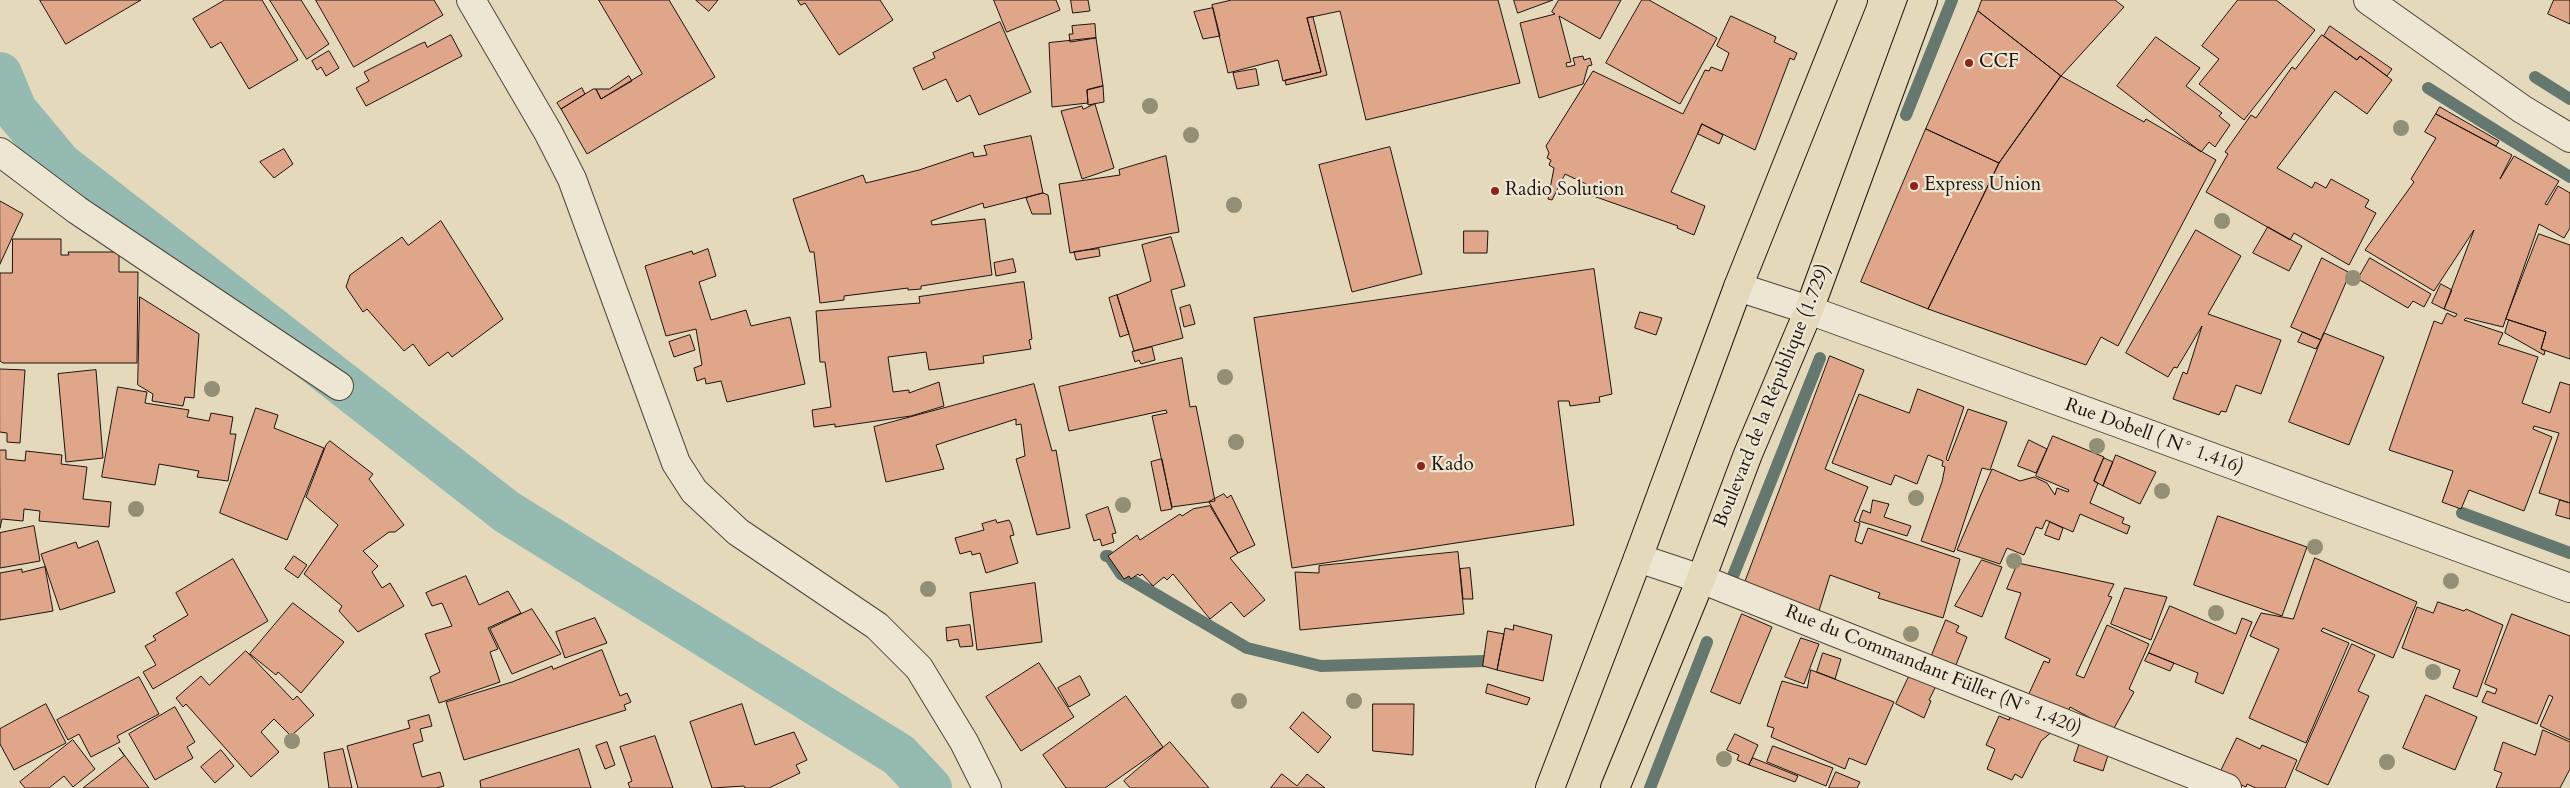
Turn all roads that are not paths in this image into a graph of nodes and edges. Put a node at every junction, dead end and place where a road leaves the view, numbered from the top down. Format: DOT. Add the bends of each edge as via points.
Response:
graph roads {
  1 [pos="471,0"];
  2 [pos="1853,0"];
  3 [pos="1923,0"];
  4 [pos="2368,0"];
  5 [pos="2570,138"];
  6 [pos="0,152"];
  7 [pos="1738,287"];
  8 [pos="1809,310"];
  9 [pos="340,386"];
  10 [pos="1638,558"];
  11 [pos="1701,579"];
  12 [pos="2570,588"];
  13 [pos="988,788"];
  14 [pos="1550,788"];
  15 [pos="1615,788"];
  16 [pos="2227,788"];
  1 -- 13 [label="street" via="572,179 676,463 694,491 738,532 877,626 919,668"];
  2 -- 7 [label="main road"];
  3 -- 8 [label="main road, Boulevard de la République (1.729)"];
  4 -- 5 [label="street" via="2522,109"];
  6 -- 9 [label="street" via="77,210"];
  7 -- 8 [label="street, Rue Dobell ( N° 1.416)"];
  7 -- 10 [label="main road"];
  8 -- 11 [label="main road, Boulevard de la République (1.729)" via="1748,454"];
  8 -- 12 [label="street, Rue Dobell ( N° 1.416)"];
  10 -- 11 [label="street, Rue du Commandant Füller (N° 1.420)"];
  10 -- 14 [label="main road"];
  11 -- 15 [label="main road, Boulevard de la République (1.729)"];
  11 -- 16 [label="street, Rue du Commandant Füller (N° 1.420)"];
}
